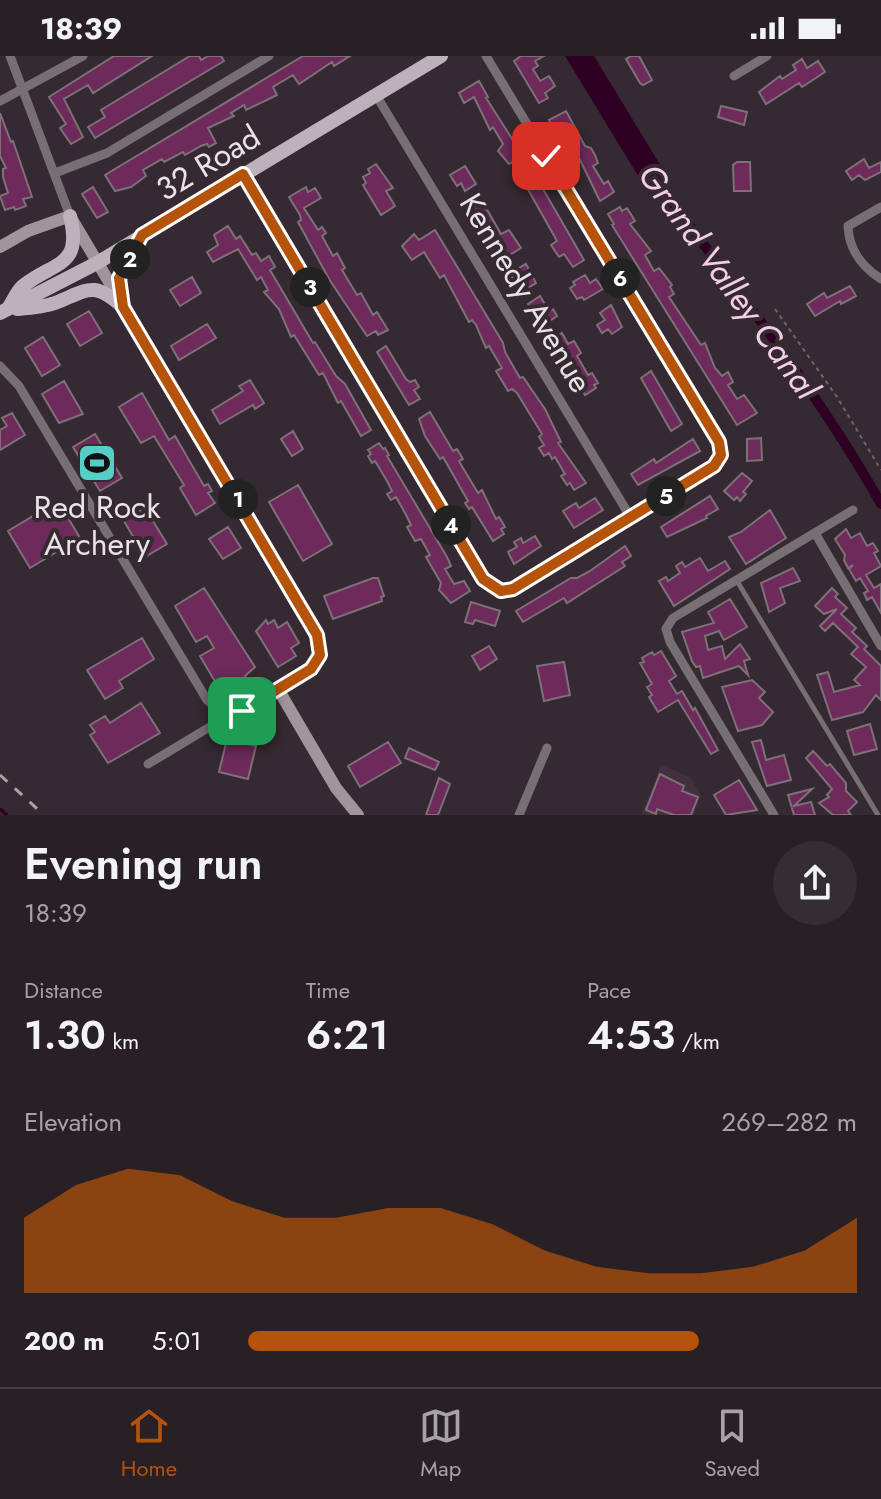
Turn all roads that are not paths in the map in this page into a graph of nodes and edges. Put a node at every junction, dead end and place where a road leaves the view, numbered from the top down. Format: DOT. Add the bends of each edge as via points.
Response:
graph roads {
  1 [pos="10,56"];
  2 [pos="83,56"];
  3 [pos="269,56"];
  4 [pos="441,56"];
  5 [pos="486,56"];
  6 [pos="767,56"];
  7 [pos="734,76"];
  8 [pos="25,90"];
  9 [pos="376,95"];
  10 [pos="0,101"];
  11 [pos="55,173"];
  12 [pos="243,174"];
  13 [pos="881,207"];
  14 [pos="70,216"];
  15 [pos="142,235"];
  16 [pos="0,247"];
  17 [pos="97,263"];
  18 [pos="881,279"];
  19 [pos="123,307"];
  20 [pos="3,312"];
  21 [pos="0,366"];
  22 [pos="853,510"];
  23 [pos="631,518"];
  24 [pos="815,533"];
  25 [pos="736,580"];
  26 [pos="881,646"];
  27 [pos="278,689"];
  28 [pos="222,712"];
  29 [pos="547,748"];
  30 [pos="148,764"];
  31 [pos="358,815"];
  32 [pos="519,815"];
  33 [pos="774,815"];
  34 [pos="878,815"];
  1 -- 8 [label="street"];
  2 -- 8 [label="street"];
  3 -- 11 [label="street" via="107,153"];
  4 -- 9 [label="main road, 32 Road"];
  5 -- 23 [label="street" via="719,442 721,455 714,466"];
  6 -- 7 [label="street"];
  8 -- 10 [label="street"];
  8 -- 11 [label="street"];
  9 -- 12 [label="main road, 32 Road"];
  9 -- 23 [label="street, Kennedy Avenue"];
  11 -- 14 [label="street"];
  12 -- 15 [label="main road, 32 Road"];
  12 -- 23 [label="street" via="483,579 501,591 513,589"];
  13 -- 18 [label="street" via="848,226 855,255"];
  14 -- 16 [label="street"];
  14 -- 17 [label="street"];
  14 -- 20 [label="main road" via="71,253 21,287"];
  15 -- 17 [label="main road, 32 Road"];
  15 -- 19 [label="main road" via="119,278"];
  17 -- 19 [label="street"];
  17 -- 20 [label="main road, 32 Road"];
  19 -- 20 [label="main road" via="91,289 52,304"];
  19 -- 27 [label="street" via="313,626 320,655 311,669"];
  21 -- 28 [label="street" via="19,386 207,700"];
  22 -- 24 [label="street"];
  24 -- 25 [label="street"];
  24 -- 26 [label="street"];
  25 -- 33 [label="street" via="673,618 666,632"];
  25 -- 34 [label="lane"];
  27 -- 28 [label="street" via="242,711"];
  27 -- 31 [label="street" via="336,788"];
  28 -- 30 [label="street" via="213,725"];
  29 -- 32 [label="street"];
}
